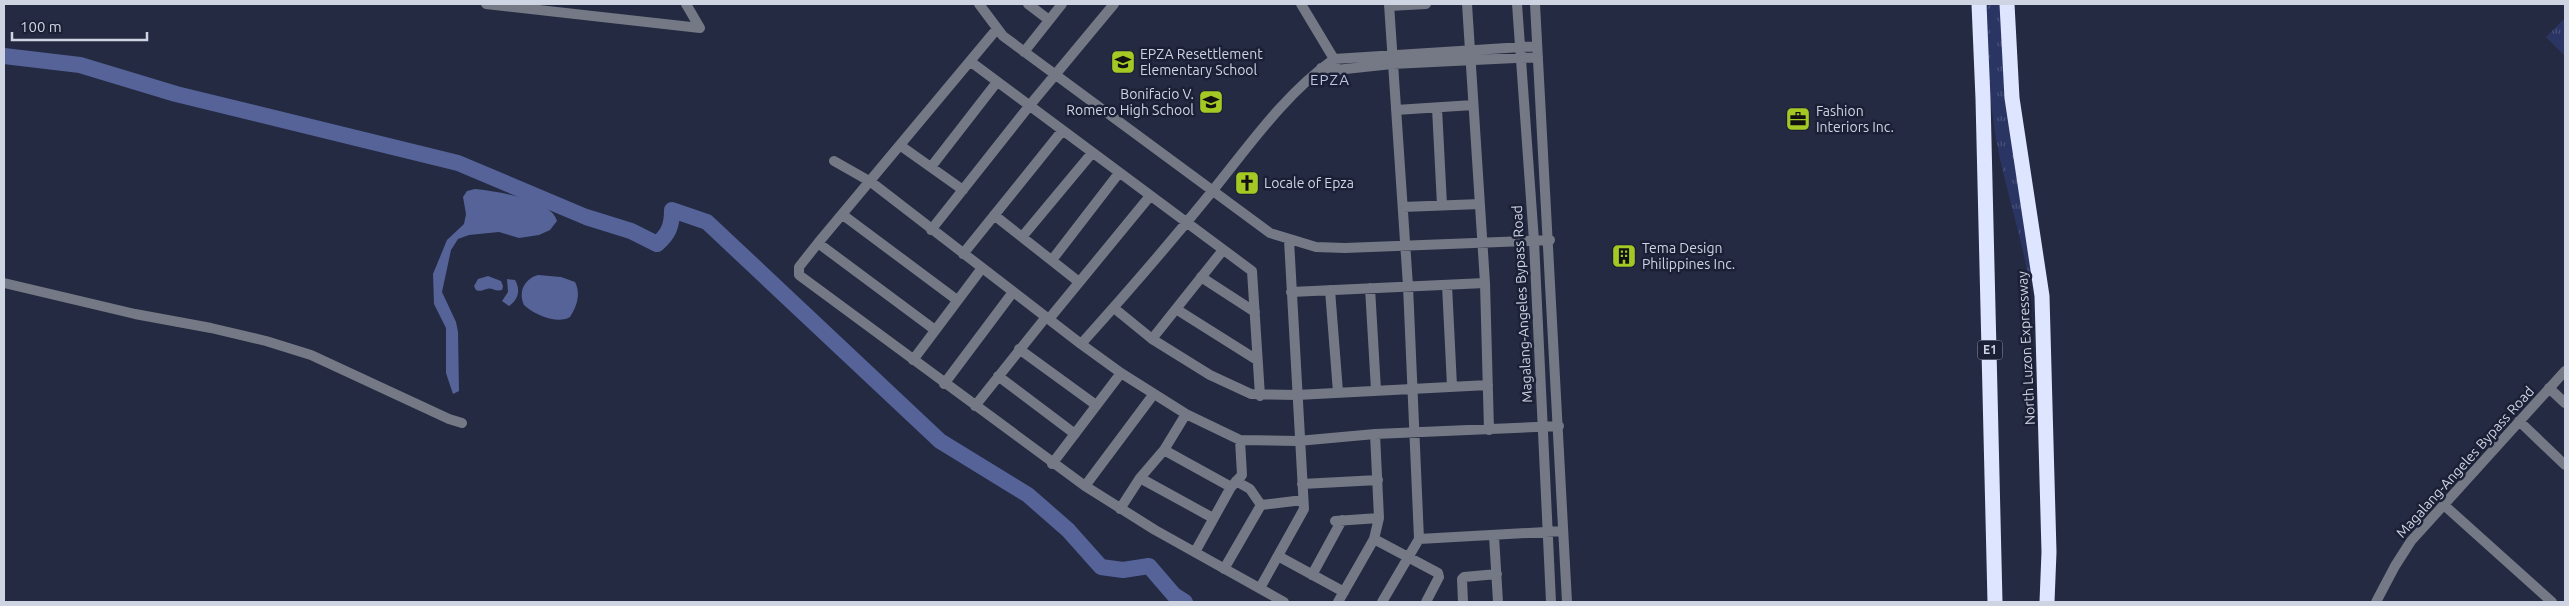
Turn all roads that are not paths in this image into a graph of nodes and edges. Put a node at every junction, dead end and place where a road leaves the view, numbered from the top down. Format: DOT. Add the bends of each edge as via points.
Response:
graph roads {
  1 [pos="486,4"];
  2 [pos="686,4"];
  3 [pos="979,4"];
  4 [pos="1028,4"];
  5 [pos="1062,4"];
  6 [pos="1114,4"];
  7 [pos="1301,4"];
  8 [pos="1426,4"];
  9 [pos="1467,4"];
  10 [pos="1518,4"];
  11 [pos="1535,4"];
  12 [pos="1979,4"];
  13 [pos="2007,4"];
  14 [pos="1389,5"];
  15 [pos="1049,20"];
  16 [pos="996,30"];
  17 [pos="1519,46"];
  18 [pos="1537,46"];
  19 [pos="1024,52"];
  20 [pos="1469,55"];
  21 [pos="1538,57"];
  22 [pos="1520,58"];
  23 [pos="1334,59"];
  24 [pos="1391,59"];
  25 [pos="971,62"];
  26 [pos="1321,68"];
  27 [pos="1336,70"];
  28 [pos="1056,75"];
  29 [pos="997,82"];
  30 [pos="1030,105"];
  31 [pos="1473,106"];
  32 [pos="1437,108"];
  33 [pos="1396,110"];
  34 [pos="1062,130"];
  35 [pos="901,146"];
  36 [pos="1092,153"];
  37 [pos="834,161"];
  38 [pos="931,167"];
  39 [pos="1119,173"];
  40 [pos="871,182"];
  41 [pos="963,190"];
  42 [pos="1213,191"];
  43 [pos="1150,196"];
  44 [pos="1480,204"];
  45 [pos="1442,205"];
  46 [pos="1403,207"];
  47 [pos="843,215"];
  48 [pos="994,215"];
  49 [pos="1186,223"];
  50 [pos="931,230"];
  51 [pos="1022,237"];
  52 [pos="1288,240"];
  53 [pos="1550,240"];
  54 [pos="1534,241"];
  55 [pos="818,243"];
  56 [pos="1482,243"];
  57 [pos="1404,245"];
  58 [pos="1223,250"];
  59 [pos="963,254"];
  60 [pos="1052,260"];
  61 [pos="982,268"];
  62 [pos="1201,277"];
  63 [pos="1079,282"];
  64 [pos="4,283"];
  65 [pos="1485,283"];
  66 [pos="1447,285"];
  67 [pos="1408,286"];
  68 [pos="1370,288"];
  69 [pos="1330,290"];
  70 [pos="1013,292"];
  71 [pos="1292,292"];
  72 [pos="957,300"];
  73 [pos="1114,308"];
  74 [pos="1176,308"];
  75 [pos="1255,312"];
  76 [pos="1048,318"];
  77 [pos="934,330"];
  78 [pos="1152,339"];
  79 [pos="1081,344"];
  80 [pos="1019,349"];
  81 [pos="912,360"];
  82 [pos="1257,360"];
  83 [pos="2565,371"];
  84 [pos="1121,373"];
  85 [pos="998,376"];
  86 [pos="944,384"];
  87 [pos="1488,385"];
  88 [pos="1452,386"];
  89 [pos="2549,388"];
  90 [pos="1412,389"];
  91 [pos="1376,390"];
  92 [pos="1338,392"];
  93 [pos="1153,395"];
  94 [pos="1297,395"];
  95 [pos="1260,396"];
  96 [pos="2565,403"];
  97 [pos="1096,405"];
  98 [pos="975,406"];
  99 [pos="1186,414"];
  100 [pos="2519,422"];
  101 [pos="462,423"];
  102 [pos="1559,426"];
  103 [pos="1541,428"];
  104 [pos="1489,430"];
  105 [pos="1414,432"];
  106 [pos="1075,434"];
  107 [pos="1375,434"];
  108 [pos="1240,440"];
  109 [pos="1298,441"];
  110 [pos="1164,450"];
  111 [pos="1052,464"];
  112 [pos="2565,465"];
  113 [pos="1140,478"];
  114 [pos="1378,480"];
  115 [pos="1234,484"];
  116 [pos="1302,484"];
  117 [pos="1085,486"];
  118 [pos="1303,500"];
  119 [pos="1261,505"];
  120 [pos="2444,505"];
  121 [pos="1120,509"];
  122 [pos="1213,518"];
  123 [pos="1379,518"];
  124 [pos="1563,530"];
  125 [pos="1547,532"];
  126 [pos="1494,536"];
  127 [pos="1374,539"];
  128 [pos="1419,539"];
  129 [pos="1195,552"];
  130 [pos="1278,556"];
  131 [pos="1407,558"];
  132 [pos="1224,569"];
  133 [pos="1497,574"];
  134 [pos="1312,575"];
  135 [pos="1260,588"];
  136 [pos="1344,592"];
  137 [pos="1284,602"];
  138 [pos="1338,602"];
  139 [pos="1382,602"];
  140 [pos="1426,602"];
  141 [pos="1463,602"];
  142 [pos="1498,602"];
  143 [pos="1551,602"];
  144 [pos="1567,602"];
  145 [pos="1996,602"];
  146 [pos="2047,602"];
  147 [pos="2376,602"];
  148 [pos="2552,602"];
  1 -- 2 [label="street" via="700,28"];
  3 -- 16 [label="street"];
  4 -- 15 [label="street"];
  5 -- 15 [label="street"];
  6 -- 28 [label="street"];
  7 -- 23 [label="street"];
  8 -- 14 [label="street"];
  9 -- 20 [label="street"];
  10 -- 17 [label="street, Magalang-Angeles Bypass Road"];
  11 -- 18 [label="street"];
  12 -- 145 [label="highway, E1"];
  13 -- 146 [label="highway, North Luzon Expressway" via="2012,98 2042,296 2049,552"];
  14 -- 24 [label="street"];
  15 -- 19 [label="street"];
  16 -- 19 [label="street"];
  16 -- 25 [label="street"];
  17 -- 18 [label="street"];
  17 -- 20 [label="street"];
  17 -- 22 [label="street, Magalang-Angeles Bypass Road"];
  18 -- 21 [label="street"];
  19 -- 28 [label="street"];
  20 -- 22 [label="street"];
  20 -- 24 [label="street"];
  20 -- 31 [label="street"];
  21 -- 22 [label="street"];
  21 -- 53 [label="street"];
  22 -- 54 [label="street, Magalang-Angeles Bypass Road"];
  23 -- 24 [label="street"];
  23 -- 26 [label="street"];
  23 -- 27 [label="street"];
  24 -- 27 [label="street"];
  24 -- 33 [label="street"];
  25 -- 29 [label="street"];
  25 -- 35 [label="street"];
  26 -- 27 [label="street"];
  26 -- 42 [label="street" via="1273,116"];
  28 -- 30 [label="street"];
  28 -- 42 [label="street"];
  29 -- 30 [label="street"];
  29 -- 38 [label="street"];
  30 -- 34 [label="street"];
  30 -- 41 [label="street"];
  31 -- 32 [label="street"];
  31 -- 44 [label="street"];
  32 -- 33 [label="street"];
  32 -- 45 [label="street"];
  33 -- 46 [label="street"];
  34 -- 36 [label="street"];
  34 -- 48 [label="street"];
  35 -- 38 [label="street"];
  35 -- 40 [label="street"];
  36 -- 39 [label="street"];
  36 -- 51 [label="street"];
  37 -- 40 [label="street"];
  38 -- 41 [label="street"];
  39 -- 43 [label="street"];
  39 -- 60 [label="street"];
  40 -- 47 [label="street"];
  40 -- 50 [label="street"];
  41 -- 50 [label="street"];
  42 -- 49 [label="street"];
  42 -- 52 [label="street" via="1252,222"];
  43 -- 49 [label="street"];
  43 -- 63 [label="street"];
  44 -- 45 [label="street"];
  44 -- 56 [label="street"];
  45 -- 46 [label="street"];
  46 -- 57 [label="street"];
  47 -- 55 [label="street"];
  47 -- 72 [label="street"];
  48 -- 51 [label="street"];
  48 -- 59 [label="street"];
  49 -- 58 [label="street"];
  49 -- 73 [label="street"];
  50 -- 59 [label="street"];
  51 -- 60 [label="street"];
  52 -- 57 [label="street" via="1316,247"];
  52 -- 71 [label="street"];
  53 -- 54 [label="street"];
  53 -- 102 [label="street"];
  54 -- 56 [label="street"];
  54 -- 103 [label="street, Magalang-Angeles Bypass Road"];
  55 -- 77 [label="street"];
  55 -- 81 [label="street" via="799,267 799,275"];
  56 -- 57 [label="street"];
  56 -- 65 [label="street"];
  57 -- 67 [label="street"];
  58 -- 62 [label="street"];
  58 -- 75 [label="street" via="1253,274"];
  59 -- 61 [label="street"];
  60 -- 63 [label="street"];
  61 -- 70 [label="street"];
  61 -- 72 [label="street"];
  62 -- 74 [label="street"];
  62 -- 75 [label="street"];
  63 -- 76 [label="street"];
  64 -- 101 [label="street" via="266,341 311,355"];
  65 -- 66 [label="street"];
  65 -- 87 [label="street"];
  66 -- 67 [label="street"];
  66 -- 88 [label="street"];
  67 -- 68 [label="street"];
  67 -- 90 [label="street"];
  68 -- 69 [label="street"];
  68 -- 91 [label="street"];
  69 -- 71 [label="street"];
  69 -- 92 [label="street"];
  70 -- 76 [label="street"];
  70 -- 86 [label="street"];
  71 -- 94 [label="street"];
  72 -- 77 [label="street"];
  73 -- 78 [label="street"];
  73 -- 79 [label="street"];
  74 -- 78 [label="street"];
  74 -- 82 [label="street"];
  75 -- 82 [label="street"];
  76 -- 79 [label="street"];
  76 -- 80 [label="street"];
  77 -- 81 [label="street"];
  78 -- 95 [label="street" via="1217,378"];
  79 -- 84 [label="street"];
  80 -- 85 [label="street"];
  80 -- 97 [label="street"];
  81 -- 86 [label="street"];
  82 -- 95 [label="street"];
  83 -- 89 [label="street, Magalang-Angeles Bypass Road"];
  84 -- 93 [label="street"];
  84 -- 97 [label="street"];
  85 -- 98 [label="street"];
  85 -- 106 [label="street"];
  86 -- 98 [label="street"];
  87 -- 88 [label="street"];
  87 -- 104 [label="street"];
  88 -- 90 [label="street"];
  89 -- 96 [label="street"];
  89 -- 100 [label="street, Magalang-Angeles Bypass Road"];
  90 -- 91 [label="street"];
  90 -- 105 [label="street"];
  91 -- 92 [label="street"];
  92 -- 94 [label="street"];
  93 -- 99 [label="street"];
  93 -- 117 [label="street"];
  94 -- 95 [label="street"];
  94 -- 109 [label="street"];
  97 -- 106 [label="street"];
  98 -- 111 [label="street"];
  99 -- 108 [label="street"];
  99 -- 110 [label="street"];
  100 -- 112 [label="street"];
  100 -- 120 [label="street, Magalang-Angeles Bypass Road"];
  102 -- 103 [label="street"];
  102 -- 124 [label="street"];
  103 -- 104 [label="street"];
  103 -- 125 [label="street, Magalang-Angeles Bypass Road"];
  104 -- 105 [label="street"];
  105 -- 107 [label="street"];
  105 -- 128 [label="street"];
  106 -- 111 [label="street"];
  107 -- 109 [label="street"];
  107 -- 114 [label="street"];
  108 -- 109 [label="street"];
  108 -- 115 [label="street" via="1243,474"];
  109 -- 116 [label="street"];
  110 -- 113 [label="street"];
  110 -- 115 [label="street"];
  111 -- 117 [label="street"];
  113 -- 121 [label="street"];
  113 -- 122 [label="street"];
  114 -- 116 [label="street"];
  114 -- 123 [label="street"];
  115 -- 119 [label="street" via="1250,489"];
  115 -- 122 [label="street"];
  116 -- 118 [label="street"];
  117 -- 121 [label="street"];
  118 -- 119 [label="street"];
  118 -- 130 [label="street" via="1302,515"];
  119 -- 132 [label="street"];
  120 -- 147 [label="street, Magalang-Angeles Bypass Road" via="2411,541"];
  120 -- 148 [label="street"];
  121 -- 129 [label="street"];
  122 -- 129 [label="street"];
  123 -- 127 [label="street"];
  123 -- 134 [label="street" via="1338,521"];
  124 -- 125 [label="street"];
  124 -- 144 [label="street"];
  125 -- 126 [label="street"];
  125 -- 143 [label="street, Magalang-Angeles Bypass Road"];
  126 -- 128 [label="street"];
  126 -- 133 [label="street"];
  127 -- 131 [label="street"];
  127 -- 136 [label="street"];
  128 -- 131 [label="street"];
  129 -- 132 [label="street"];
  130 -- 134 [label="street"];
  130 -- 135 [label="street"];
  131 -- 139 [label="street"];
  131 -- 140 [label="street" via="1440,575"];
  132 -- 135 [label="street"];
  133 -- 141 [label="street" via="1464,577"];
  133 -- 142 [label="street"];
  134 -- 136 [label="street"];
  135 -- 137 [label="street"];
  136 -- 138 [label="street"];
}
